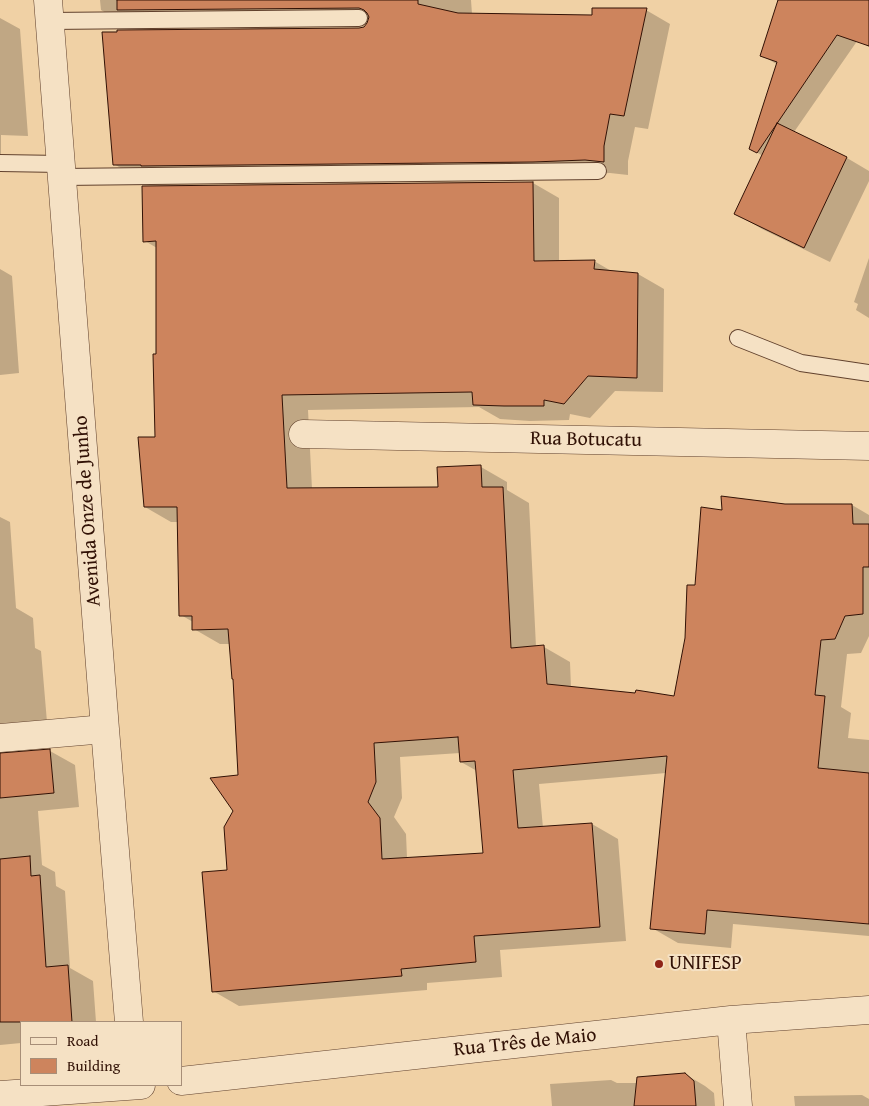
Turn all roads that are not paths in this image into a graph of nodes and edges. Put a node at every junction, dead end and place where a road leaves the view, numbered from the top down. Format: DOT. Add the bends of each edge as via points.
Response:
graph roads {
  1 [pos="49,11"];
  2 [pos="359,18"];
  3 [pos="0,163"];
  4 [pos="61,171"];
  5 [pos="598,171"];
  6 [pos="738,338"];
  7 [pos="869,373"];
  8 [pos="303,434"];
  9 [pos="869,446"];
  10 [pos="105,729"];
  11 [pos="0,738"];
  12 [pos="869,1010"];
  13 [pos="731,1020"];
  14 [pos="129,1021"];
  15 [pos="182,1080"];
  16 [pos="136,1090"];
  17 [pos="0,1095"];
  18 [pos="738,1106"];
  1 -- 2 [label="lane"];
  1 -- 4 [label="street, Avenida Onze de Junho"];
  3 -- 4 [label="lane"];
  4 -- 5 [label="lane"];
  4 -- 10 [label="street, Avenida Onze de Junho"];
  6 -- 7 [label="lane" via="801,363"];
  8 -- 9 [label="street, Rua Botucatu"];
  10 -- 11 [label="street"];
  10 -- 14 [label="street, Avenida Onze de Junho"];
  12 -- 13 [label="street, Rua Três de Maio"];
  13 -- 15 [label="street, Rua Três de Maio"];
  13 -- 18 [label="street"];
  16 -- 17 [label="street"];
}
